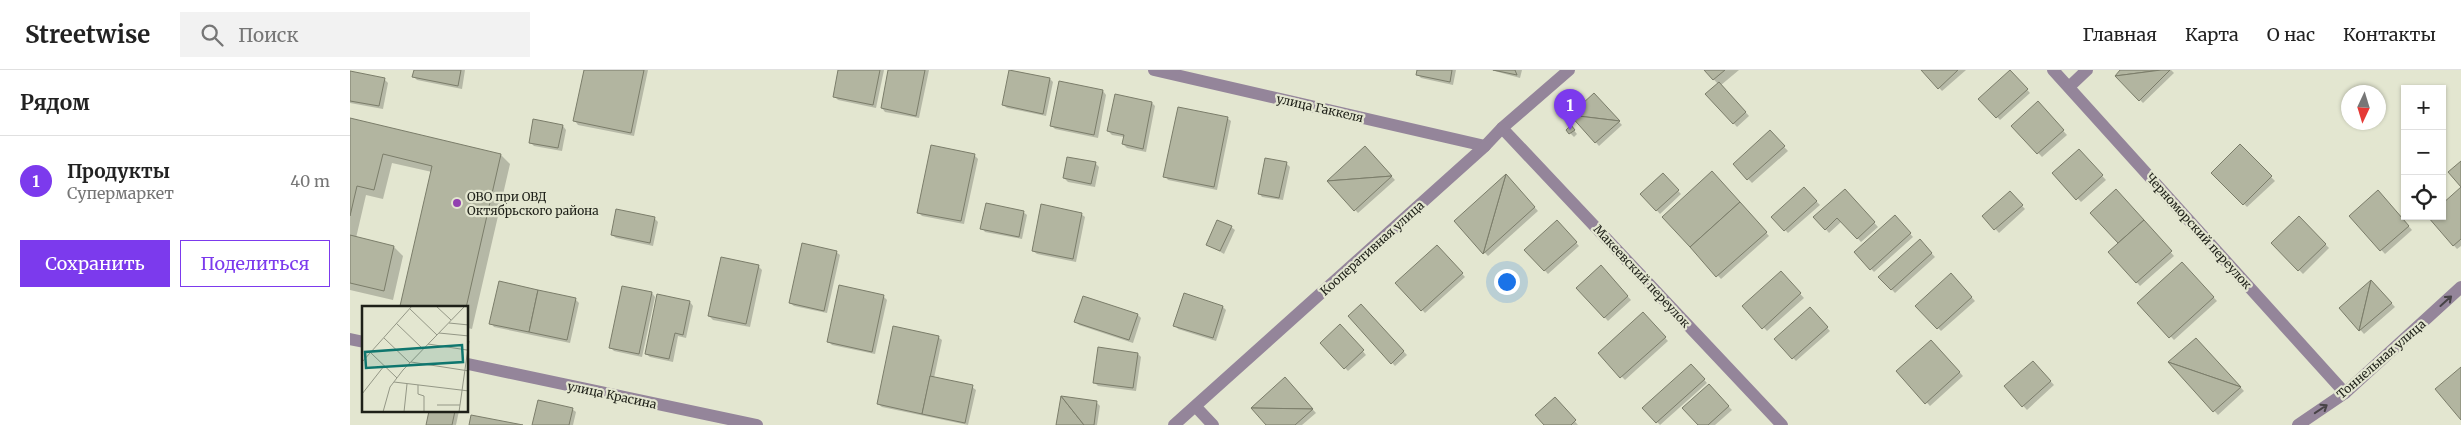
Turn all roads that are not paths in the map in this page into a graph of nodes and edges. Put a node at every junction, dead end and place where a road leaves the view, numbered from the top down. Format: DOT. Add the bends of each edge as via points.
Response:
graph roads {
  1 [pos="1154,70"];
  2 [pos="1569,70"];
  3 [pos="2053,70"];
  4 [pos="2087,70"];
  5 [pos="2069,87"];
  6 [pos="1502,128"];
  7 [pos="1485,146"];
  8 [pos="2461,288"];
  9 [pos="469,364"];
  10 [pos="2345,393"];
  11 [pos="1196,407"];
  12 [pos="757,425"];
  13 [pos="1174,425"];
  14 [pos="1213,425"];
  15 [pos="1782,425"];
  16 [pos="2298,425"];
  1 -- 7 [label="street, улица Гаккеля"];
  2 -- 6 [label="street, Кооперативная улица"];
  3 -- 5 [label="street, Черноморский переулок"];
  4 -- 5 [label="street"];
  5 -- 10 [label="street, Черноморский переулок"];
  6 -- 7 [label="street, Кооперативная улица"];
  6 -- 15 [label="street, Макеевский переулок"];
  7 -- 11 [label="street, Кооперативная улица"];
  10 -- 8 [label="street, Тоннельная улица, one-way"];
  9 -- 12 [label="street, улица Красина"];
  16 -- 10 [label="street, Тоннельная улица, one-way"];
  11 -- 13 [label="street, Кооперативная улица"];
  11 -- 14 [label="street"];
}
